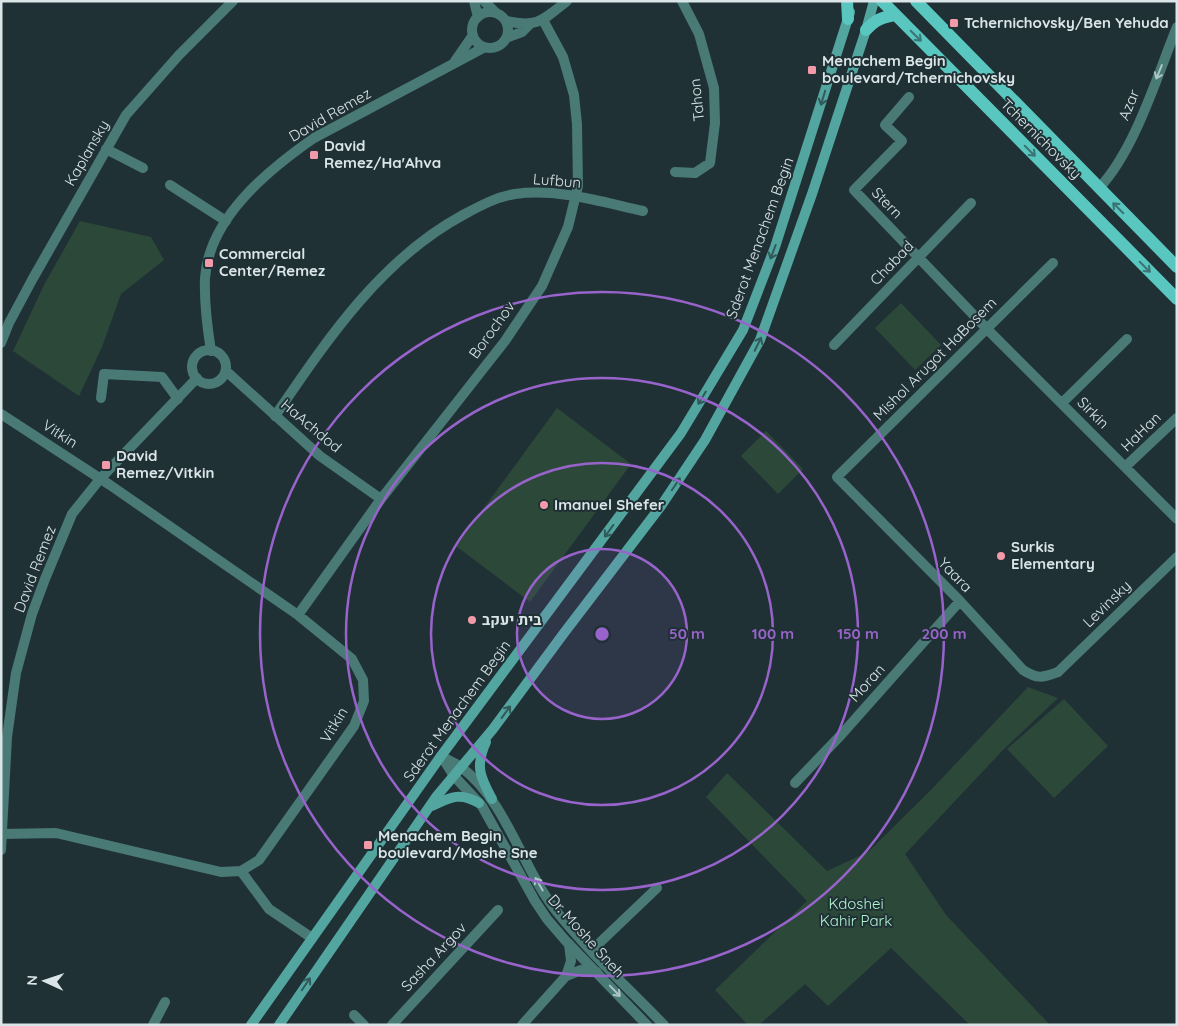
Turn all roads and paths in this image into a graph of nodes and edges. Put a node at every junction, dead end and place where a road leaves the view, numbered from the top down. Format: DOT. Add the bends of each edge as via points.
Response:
graph roads {
  1 [pos="232,1"];
  2 [pos="474,1"];
  3 [pos="484,1"];
  4 [pos="567,1"];
  5 [pos="682,1"];
  6 [pos="847,1"];
  7 [pos="853,1"];
  8 [pos="874,1"];
  9 [pos="882,1"];
  10 [pos="916,1"];
  11 [pos="495,12"];
  12 [pos="896,15"];
  13 [pos="478,17"];
  14 [pos="848,19"];
  15 [pos="543,20"];
  16 [pos="506,21"];
  17 [pos="530,24"];
  18 [pos="1177,26"];
  19 [pos="866,30"];
  20 [pos="473,34"];
  21 [pos="506,38"];
  22 [pos="485,47"];
  23 [pos="453,63"];
  24 [pos="909,97"];
  25 [pos="106,149"];
  26 [pos="143,168"];
  27 [pos="675,172"];
  28 [pos="170,185"];
  29 [pos="1099,188"];
  30 [pos="576,197"];
  31 [pos="972,203"];
  32 [pos="643,211"];
  33 [pos="226,221"];
  34 [pos="918,258"];
  35 [pos="1054,263"];
  36 [pos="1177,267"];
  37 [pos="1177,299"];
  38 [pos="987,329"];
  39 [pos="1127,339"];
  40 [pos="1,344"];
  41 [pos="834,345"];
  42 [pos="211,350"];
  43 [pos="226,371"];
  44 [pos="197,378"];
  45 [pos="101,398"];
  46 [pos="178,399"];
  47 [pos="1062,404"];
  48 [pos="1,414"];
  49 [pos="275,416"];
  50 [pos="1177,418"];
  51 [pos="1125,468"];
  52 [pos="837,477"];
  53 [pos="100,479"];
  54 [pos="381,499"];
  55 [pos="1177,519"];
  56 [pos="1177,556"];
  57 [pos="960,601"];
  58 [pos="298,615"];
  59 [pos="1058,672"];
  60 [pos="490,734"];
  61 [pos="441,756"];
  62 [pos="461,767"];
  63 [pos="454,776"];
  64 [pos="795,783"];
  65 [pos="492,799"];
  66 [pos="479,803"];
  67 [pos="429,808"];
  68 [pos="2,834"];
  69 [pos="1,850"];
  70 [pos="241,871"];
  71 [pos="657,888"];
  72 [pos="498,910"];
  73 [pos="312,938"];
  74 [pos="568,944"];
  75 [pos="592,950"];
  76 [pos="597,972"];
  77 [pos="566,976"];
  78 [pos="165,1002"];
  79 [pos="354,1015"];
  80 [pos="153,1025"];
  81 [pos="251,1025"];
  82 [pos="279,1025"];
  83 [pos="364,1025"];
  84 [pos="392,1025"];
  85 [pos="522,1025"];
  86 [pos="647,1025"];
  87 [pos="664,1025"];
  1 -- 25 [label="street, Kaplansky" via="147,90 126,115"];
  2 -- 13 [label="street"];
  3 -- 11 [label="street"];
  4 -- 15 [label="street"];
  5 -- 27 [label="street, Tahon" via="700,34 714,88 715,123 710,162 695,173"];
  6 -- 14 [label="main road"];
  7 -- 14 [label="main road, Sderot Menachem Begin"];
  8 -- 19 [label="main road"];
  9 -- 12 [label="main road, Tchernichovsky"];
  10 -- 29 [label="main road, Tchernichovsky"];
  11 -- 13 [label="street" via="486,12"];
  11 -- 16 [label="street"];
  12 -- 19 [label="main road" via="875,21"];
  12 -- 37 [label="main road, Tchernichovsky, one-way"];
  13 -- 20 [label="street"];
  14 -- 61 [label="main road, Sderot Menachem Begin, one-way" via="775,247 742,330 681,433"];
  15 -- 17 [label="street"];
  15 -- 30 [label="street, Borochov" via="563,57 574,95 578,156"];
  16 -- 17 [label="street"];
  16 -- 21 [label="street"];
  17 -- 21 [label="street" via="522,32"];
  18 -- 29 [label="street, Azar, one-way" via="1134,134"];
  60 -- 19 [label="main road, one-way" via="661,506 705,440 760,340"];
  20 -- 22 [label="street"];
  20 -- 23 [label="street, David Remez"];
  21 -- 22 [label="street" via="500,45"];
  22 -- 23 [label="street, David Remez"];
  23 -- 33 [label="street, David Remez" via="314,138 248,192"];
  24 -- 34 [label="street, Stern" via="885,125 902,141 854,190"];
  25 -- 26 [label="street"];
  25 -- 40 [label="street, Kaplansky" via="32,280"];
  28 -- 33 [label="street"];
  36 -- 29 [label="main road, Tchernichovsky, one-way"];
  30 -- 32 [label="street, Lufbun"];
  30 -- 49 [label="street, Lufbun" via="540,192 514,194 490,201 416,245 359,301"];
  30 -- 54 [label="street, Borochov" via="568,227 542,286 505,341"];
  31 -- 34 [label="street, Chabad"];
  33 -- 42 [label="street, David Remez" via="215,236 205,276 205,308"];
  34 -- 38 [label="street, Stern"];
  34 -- 41 [label="street, Chabad"];
  35 -- 38 [label="street, Mishol Arugot HaBosem"];
  38 -- 47 [label="street, Sirkin"];
  38 -- 52 [label="street, Mishol Arugot HaBosem"];
  39 -- 47 [label="street"];
  42 -- 43 [label="street" via="221,355"];
  42 -- 44 [label="street" via="202,352 195,359 193,369"];
  43 -- 44 [label="street" via="216,383 206,384"];
  43 -- 49 [label="street, HaAchdod"];
  44 -- 46 [label="street, David Remez"];
  45 -- 46 [label="street" via="104,374 162,377"];
  46 -- 53 [label="street, David Remez"];
  47 -- 51 [label="street, Sirkin"];
  48 -- 53 [label="street, Vitkin"];
  49 -- 54 [label="street, HaAchdod" via="320,456"];
  50 -- 51 [label="street, HaHan"];
  51 -- 55 [label="street, Sirkin"];
  52 -- 57 [label="street, Yaara"];
  53 -- 58 [label="street, Vitkin"];
  53 -- 68 [label="street, David Remez" via="72,514 45,579 16,673 7,737"];
  54 -- 58 [label="street, Borochov"];
  56 -- 59 [label="street, Levinsky"];
  57 -- 59 [label="street, Yaara" via="1023,670 1043,678"];
  57 -- 64 [label="street, Moran"];
  58 -- 70 [label="street, Vitkin" via="352,659 363,680 364,701 354,726 259,860"];
  60 -- 62 [label="main road"];
  60 -- 65 [label="main road" via="479,766 482,782"];
  61 -- 62 [label="street, Dr. Moshe Sneh"];
  61 -- 63 [label="street, Dr. Moshe Sneh"];
  61 -- 73 [label="main road, Sderot Menachem Begin"];
  62 -- 63 [label="main road"];
  62 -- 65 [label="street, Dr. Moshe Sneh"];
  63 -- 66 [label="street, Dr. Moshe Sneh"];
  63 -- 67 [label="main road"];
  75 -- 65 [label="street, Dr. Moshe Sneh, one-way" via="544,894"];
  66 -- 67 [label="main road" via="460,796"];
  66 -- 74 [label="street, Dr. Moshe Sneh" via="535,901"];
  82 -- 67 [label="main road, one-way"];
  68 -- 69 [label="street, David Remez"];
  68 -- 70 [label="street" via="56,833 221,872"];
  70 -- 73 [label="street" via="269,909"];
  71 -- 75 [label="street"];
  72 -- 84 [label="street, Sasha Argov"];
  73 -- 81 [label="main road, Sderot Menachem Begin"];
  74 -- 76 [label="street, Dr. Moshe Sneh"];
  74 -- 77 [label="street" via="571,961"];
  75 -- 87 [label="street, Dr. Moshe Sneh"];
  76 -- 77 [label="street" via="581,970"];
  76 -- 86 [label="street, Dr. Moshe Sneh, one-way"];
  77 -- 85 [label="street"];
  78 -- 80 [label="street"];
  79 -- 83 [label="street"];
}
